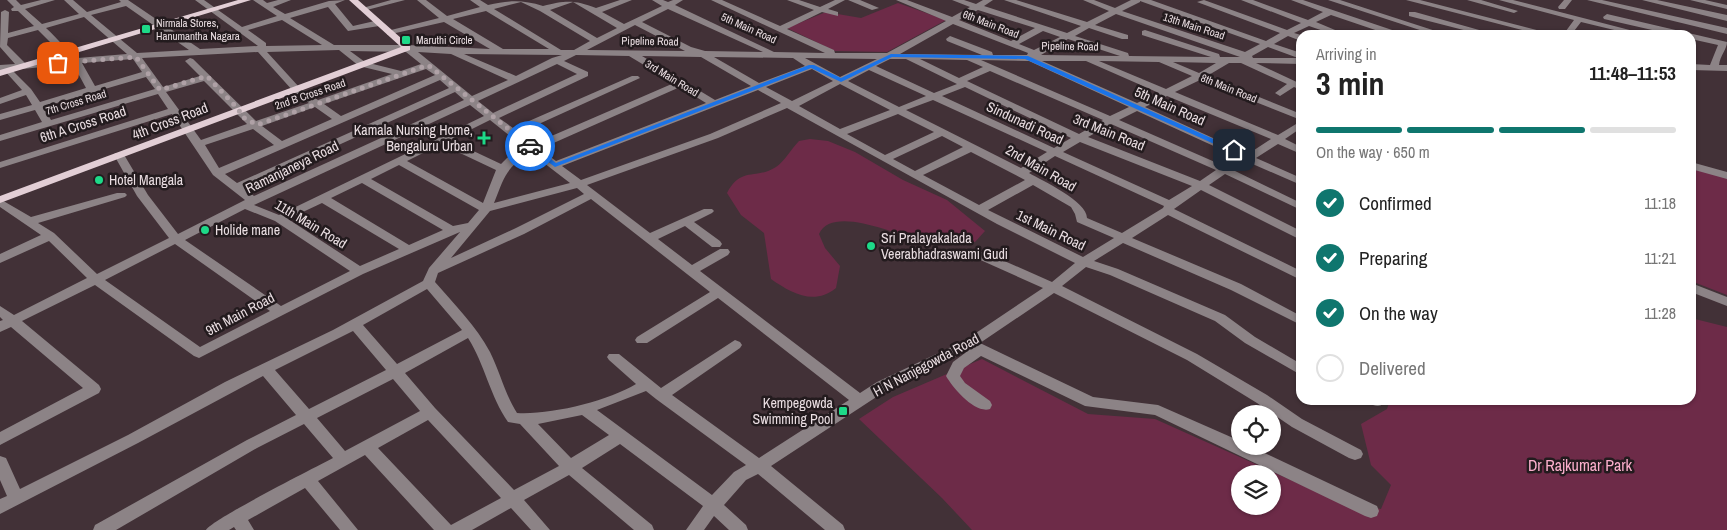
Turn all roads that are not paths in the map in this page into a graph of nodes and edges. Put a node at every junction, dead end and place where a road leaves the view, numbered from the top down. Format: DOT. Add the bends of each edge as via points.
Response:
graph roads {
  1 [pos="11,0"];
  2 [pos="51,0"];
  3 [pos="68,0"];
  4 [pos="199,0"];
  5 [pos="247,0"];
  6 [pos="257,0"];
  7 [pos="287,0"];
  8 [pos="341,0"];
  9 [pos="352,0"];
  10 [pos="401,0"];
  11 [pos="421,0"];
  12 [pos="474,0"];
  13 [pos="521,0"];
  14 [pos="572,0"];
  15 [pos="576,0"];
  16 [pos="628,0"];
  17 [pos="656,0"];
  18 [pos="679,0"];
  19 [pos="715,0"];
  20 [pos="791,0"];
  21 [pos="840,0"];
  22 [pos="852,0"];
  23 [pos="900,0"];
  24 [pos="956,0"];
  25 [pos="989,0"];
  26 [pos="1008,0"];
  27 [pos="1087,0"];
  28 [pos="1138,0"];
  29 [pos="1143,0"];
  30 [pos="1174,0"];
  31 [pos="1244,0"];
  32 [pos="1332,0"];
  33 [pos="1410,0"];
  34 [pos="1472,0"];
  35 [pos="1503,0"];
  36 [pos="1591,0"];
  37 [pos="1646,0"];
  38 [pos="1694,0"];
  39 [pos="1302,1"];
  40 [pos="125,2"];
  41 [pos="1201,2"];
  42 [pos="329,3"];
  43 [pos="1682,4"];
  44 [pos="669,5"];
  45 [pos="266,6"];
  46 [pos="976,6"];
  47 [pos="1162,7"];
  48 [pos="1727,7"];
  49 [pos="20,8"];
  50 [pos="875,8"];
  51 [pos="215,9"];
  52 [pos="363,9"];
  53 [pos="488,9"];
  54 [pos="543,9"];
  55 [pos="821,9"];
  56 [pos="596,11"];
  57 [pos="1116,11"];
  58 [pos="1331,12"];
  59 [pos="1586,12"];
  60 [pos="3,13"];
  61 [pos="835,14"];
  62 [pos="1412,14"];
  63 [pos="86,15"];
  64 [pos="283,17"];
  65 [pos="1727,18"];
  66 [pos="446,19"];
  67 [pos="1676,19"];
  68 [pos="950,20"];
  69 [pos="635,22"];
  70 [pos="1576,22"];
  71 [pos="379,23"];
  72 [pos="1310,23"];
  73 [pos="159,25"];
  74 [pos="1089,25"];
  75 [pos="40,27"];
  76 [pos="624,28"];
  77 [pos="1042,28"];
  78 [pos="243,29"];
  79 [pos="780,29"];
  80 [pos="1329,30"];
  81 [pos="1383,30"];
  82 [pos="1426,30"];
  83 [pos="1474,30"];
  84 [pos="1532,30"];
  85 [pos="1571,30"];
  86 [pos="1598,30"];
  87 [pos="1618,30"];
  88 [pos="1659,30"];
  89 [pos="1672,30"];
  90 [pos="1727,31"];
  91 [pos="390,33"];
  92 [pos="1145,33"];
  93 [pos="1287,33"];
  94 [pos="1068,36"];
  95 [pos="1296,36"];
  96 [pos="1125,37"];
  97 [pos="1696,37"];
  98 [pos="115,38"];
  99 [pos="950,39"];
  100 [pos="3,42"];
  101 [pos="597,42"];
  102 [pos="1012,44"];
  103 [pos="1267,44"];
  104 [pos="1725,44"];
  105 [pos="337,48"];
  106 [pos="407,48"];
  107 [pos="260,49"];
  108 [pos="450,50"];
  109 [pos="500,51"];
  110 [pos="198,52"];
  111 [pos="576,52"];
  112 [pos="630,52"];
  113 [pos="65,53"];
  114 [pos="701,53"];
  115 [pos="777,54"];
  116 [pos="793,54"];
  117 [pos="1296,54"];
  118 [pos="843,55"];
  119 [pos="1031,55"];
  120 [pos="557,56"];
  121 [pos="891,56"];
  122 [pos="905,56"];
  123 [pos="966,56"];
  124 [pos="136,57"];
  125 [pos="996,57"];
  126 [pos="1083,58"];
  127 [pos="1136,58"];
  128 [pos="1244,58"];
  129 [pos="1158,59"];
  130 [pos="1227,60"];
  131 [pos="76,61"];
  132 [pos="190,61"];
  133 [pos="1296,61"];
  134 [pos="362,64"];
  135 [pos="428,65"];
  136 [pos="23,66"];
  137 [pos="812,66"];
  138 [pos="868,66"];
  139 [pos="1696,66"];
  140 [pos="1714,67"];
  141 [pos="989,68"];
  142 [pos="1727,68"];
  143 [pos="3,71"];
  144 [pos="148,73"];
  145 [pos="402,74"];
  146 [pos="207,76"];
  147 [pos="441,76"];
  148 [pos="1200,77"];
  149 [pos="635,78"];
  150 [pos="514,79"];
  151 [pos="841,80"];
  152 [pos="682,83"];
  153 [pos="962,83"];
  154 [pos="1296,84"];
  155 [pos="756,86"];
  156 [pos="1296,86"];
  157 [pos="91,88"];
  158 [pos="456,88"];
  159 [pos="296,89"];
  160 [pos="160,90"];
  161 [pos="28,92"];
  162 [pos="1169,93"];
  163 [pos="1280,94"];
  164 [pos="935,97"];
  165 [pos="470,100"];
  166 [pos="0,101"];
  167 [pos="36,104"];
  168 [pos="714,104"];
  169 [pos="318,105"];
  170 [pos="792,105"];
  171 [pos="1138,107"];
  172 [pos="174,110"];
  173 [pos="239,110"];
  174 [pos="901,111"];
  175 [pos="492,116"];
  176 [pos="1296,116"];
  177 [pos="0,117"];
  178 [pos="340,120"];
  179 [pos="1110,121"];
  180 [pos="48,124"];
  181 [pos="257,125"];
  182 [pos="1296,127"];
  183 [pos="188,129"];
  184 [pos="512,132"];
  185 [pos="943,132"];
  186 [pos="840,133"];
  187 [pos="0,138"];
  188 [pos="1080,138"];
  189 [pos="1277,139"];
  190 [pos="441,140"];
  191 [pos="199,144"];
  192 [pos="281,145"];
  193 [pos="972,147"];
  194 [pos="532,148"];
  195 [pos="1296,148"];
  196 [pos="1054,151"];
  197 [pos="119,155"];
  198 [pos="1250,157"];
  199 [pos="885,159"];
  200 [pos="400,161"];
  201 [pos="0,165"];
  202 [pos="555,165"];
  203 [pos="1696,166"];
  204 [pos="502,170"];
  205 [pos="1224,170"];
  206 [pos="1021,172"];
  207 [pos="217,174"];
  208 [pos="915,175"];
  209 [pos="1727,176"];
  210 [pos="362,178"];
  211 [pos="1033,180"];
  212 [pos="1296,180"];
  213 [pos="579,184"];
  214 [pos="1200,185"];
  215 [pos="235,188"];
  216 [pos="592,194"];
  217 [pos="121,195"];
  218 [pos="322,198"];
  219 [pos="0,201"];
  220 [pos="250,203"];
  221 [pos="1296,205"];
  222 [pos="1169,208"];
  223 [pos="486,209"];
  224 [pos="979,210"];
  225 [pos="708,211"];
  226 [pos="279,219"];
  227 [pos="686,221"];
  228 [pos="31,222"];
  229 [pos="470,226"];
  230 [pos="452,231"];
  231 [pos="1296,233"];
  232 [pos="50,236"];
  233 [pos="649,238"];
  234 [pos="1122,239"];
  235 [pos="177,240"];
  236 [pos="408,250"];
  237 [pos="980,255"];
  238 [pos="0,259"];
  239 [pos="1084,262"];
  240 [pos="359,270"];
  241 [pos="691,271"];
  242 [pos="1296,273"];
  243 [pos="430,277"];
  244 [pos="96,280"];
  245 [pos="1053,287"];
  246 [pos="1696,289"];
  247 [pos="719,292"];
  248 [pos="1727,302"];
  249 [pos="0,310"];
  250 [pos="279,311"];
  251 [pos="1296,318"];
  252 [pos="6,324"];
  253 [pos="355,324"];
  254 [pos="471,330"];
  255 [pos="642,340"];
  256 [pos="735,345"];
  257 [pos="974,347"];
  258 [pos="614,357"];
  259 [pos="1296,367"];
  260 [pos="265,368"];
  261 [pos="396,371"];
  262 [pos="646,384"];
  263 [pos="661,395"];
  264 [pos="859,400"];
  265 [pos="985,405"];
  266 [pos="586,410"];
  267 [pos="430,412"];
  268 [pos="307,416"];
  269 [pos="525,420"];
  270 [pos="620,436"];
  271 [pos="0,439"];
  272 [pos="367,446"];
  273 [pos="1355,454"];
  274 [pos="343,459"];
  275 [pos="0,462"];
  276 [pos="759,466"];
  277 [pos="570,467"];
  278 [pos="306,479"];
  279 [pos="16,498"];
  280 [pos="513,499"];
  281 [pos="712,505"];
  282 [pos="0,507"];
  283 [pos="1370,511"];
  284 [pos="241,524"];
  285 [pos="101,530"];
  286 [pos="214,530"];
  287 [pos="350,530"];
  288 [pos="444,530"];
  289 [pos="457,530"];
  290 [pos="542,530"];
  291 [pos="646,530"];
  292 [pos="694,530"];
  293 [pos="740,530"];
  294 [pos="837,530"];
  1 -- 49 [label="street"];
  2 -- 49 [label="street"];
  3 -- 63 [label="street, 11th Main Road"];
  4 -- 51 [label="street"];
  5 -- 51 [label="main road"];
  6 -- 45 [label="street"];
  7 -- 45 [label="street"];
  8 -- 42 [label="street"];
  9 -- 52 [label="main road"];
  10 -- 52 [label="street"];
  11 -- 66 [label="street"];
  12 -- 53 [label="street"];
  13 -- 53 [label="street"];
  13 -- 54 [label="street"];
  14 -- 54 [label="street"];
  15 -- 56 [label="street"];
  16 -- 56 [label="street"];
  17 -- 44 [label="street, 5th Main Road"];
  18 -- 44 [label="street, Ramanjaneya Road"];
  19 -- 79 [label="street"];
  20 -- 55 [label="street"];
  21 -- 55 [label="street"];
  22 -- 50 [label="street"];
  23 -- 68 [label="street"];
  24 -- 46 [label="street"];
  25 -- 46 [label="street"];
  26 -- 74 [label="street"];
  27 -- 57 [label="street, 13th Main Road"];
  28 -- 57 [label="street"];
  29 -- 47 [label="street"];
  30 -- 47 [label="street"];
  31 -- 72 [label="street"];
  32 -- 82 [label="street"];
  33 -- 84 [label="street"];
  34 -- 70 [label="street"];
  35 -- 70 [label="street"];
  36 -- 67 [label="street"];
  37 -- 43 [label="street"];
  38 -- 48 [label="street"];
  39 -- 58 [label="street"];
  40 -- 63 [label="street"];
  40 -- 73 [label="street"];
  41 -- 93 [label="street"];
  42 -- 64 [label="street"];
  42 -- 71 [label="street" via="351,29"];
  43 -- 65 [label="street"];
  43 -- 67 [label="street"];
  44 -- 69 [label="street, Ramanjaneya Road"];
  44 -- 115 [label="street, 5th Main Road"];
  45 -- 64 [label="street"];
  46 -- 68 [label="street"];
  46 -- 77 [label="street"];
  47 -- 103 [label="street"];
  49 -- 60 [label="street"];
  49 -- 75 [label="street"];
  51 -- 73 [label="main road"];
  51 -- 78 [label="street"];
  52 -- 71 [label="main road"];
  53 -- 66 [label="street"];
  53 -- 120 [label="street"];
  54 -- 101 [label="street"];
  55 -- 61 [label="street"];
  55 -- 79 [label="street"];
  56 -- 76 [label="street"];
  57 -- 74 [label="street"];
  57 -- 128 [label="street, 13th Main Road"];
  58 -- 72 [label="street"];
  58 -- 81 [label="street"];
  59 -- 88 [label="street"];
  60 -- 100 [label="street"];
  62 -- 83 [label="street"];
  63 -- 75 [label="street"];
  63 -- 98 [label="street, 11th Main Road"];
  64 -- 78 [label="street"];
  64 -- 105 [label="street"];
  66 -- 91 [label="street"];
  66 -- 109 [label="street"];
  67 -- 89 [label="street"];
  67 -- 90 [label="street"];
  68 -- 102 [label="street, 6th Main Road"];
  68 -- 121 [label="street"];
  69 -- 76 [label="street, Ramanjaneya Road"];
  69 -- 114 [label="street"];
  70 -- 85 [label="street"];
  70 -- 86 [label="street"];
  70 -- 87 [label="street"];
  71 -- 91 [label="main road"];
  72 -- 80 [label="street"];
  72 -- 93 [label="street"];
  73 -- 98 [label="main road"];
  73 -- 110 [label="street"];
  74 -- 94 [label="street"];
  74 -- 96 [label="street"];
  75 -- 100 [label="street"];
  75 -- 113 [label="street" via="62,46"];
  76 -- 101 [label="street, Ramanjaneya Road"];
  77 -- 94 [label="street"];
  77 -- 102 [label="street"];
  78 -- 107 [label="street" via="264,45"];
  79 -- 118 [label="street"];
  91 -- 106 [label="main road"];
  92 -- 130 [label="street"];
  93 -- 95 [label="street"];
  93 -- 103 [label="street"];
  94 -- 119 [label="street"];
  94 -- 127 [label="street"];
  97 -- 104 [label="street"];
  98 -- 113 [label="main road"];
  98 -- 124 [label="street, 11th Main Road"];
  99 -- 125 [label="street"];
  100 -- 136 [label="street"];
  101 -- 111 [label="street, Ramanjaneya Road"];
  102 -- 119 [label="street, 6th Main Road"];
  103 -- 117 [label="street"];
  103 -- 128 [label="street"];
  104 -- 140 [label="street"];
  105 -- 106 [label="street"];
  105 -- 107 [label="street"];
  105 -- 134 [label="street"];
  106 -- 108 [label="street"];
  106 -- 134 [label="main road, 4th Cross Road"];
  106 -- 135 [label="street"];
  107 -- 110 [label="street"];
  107 -- 159 [label="street"];
  108 -- 109 [label="street"];
  108 -- 150 [label="street"];
  109 -- 120 [label="street"];
  110 -- 124 [label="street"];
  111 -- 112 [label="street, Pipeline Road"];
  111 -- 120 [label="street, Ramanjaneya Road"];
  112 -- 114 [label="street, Pipeline Road"];
  112 -- 152 [label="street, 3rd Main Road"];
  113 -- 131 [label="street"];
  113 -- 136 [label="main road"];
  114 -- 115 [label="street, Pipeline Road"];
  114 -- 155 [label="street"];
  115 -- 116 [label="street, Pipeline Road"];
  116 -- 118 [label="street, Pipeline Road"];
  116 -- 137 [label="street"];
  118 -- 121 [label="street, Pipeline Road"];
  119 -- 125 [label="street, Pipeline Road"];
  119 -- 126 [label="street, Pipeline Road"];
  119 -- 171 [label="street, 5th Main Road"];
  120 -- 150 [label="street, Ramanjaneya Road"];
  120 -- 175 [label="street" via="585,74"];
  121 -- 122 [label="street, Pipeline Road"];
  121 -- 138 [label="street"];
  122 -- 123 [label="street, Pipeline Road"];
  122 -- 153 [label="street, 3rd Main Road"];
  123 -- 125 [label="street, Pipeline Road"];
  123 -- 141 [label="street"];
  124 -- 131 [label="street"];
  124 -- 144 [label="street, 11th Main Road"];
  126 -- 127 [label="street, Pipeline Road"];
  126 -- 162 [label="street"];
  127 -- 129 [label="street, Pipeline Road"];
  128 -- 130 [label="street, Pipeline Road"];
  128 -- 133 [label="street, Pipeline Road"];
  128 -- 154 [label="street"];
  129 -- 130 [label="street, Pipeline Road"];
  129 -- 148 [label="street, 8th Main Road"];
  130 -- 148 [label="street"];
  131 -- 136 [label="street"];
  131 -- 157 [label="street"];
  132 -- 146 [label="street"];
  134 -- 145 [label="street"];
  134 -- 159 [label="main road, 4th Cross Road"];
  135 -- 145 [label="street, 2nd B Cross Road"];
  135 -- 147 [label="street"];
  136 -- 143 [label="street"];
  137 -- 151 [label="street"];
  137 -- 155 [label="street"];
  138 -- 151 [label="street"];
  138 -- 164 [label="street, Sindunadi Road"];
  139 -- 140 [label="street"];
  140 -- 142 [label="street"];
  141 -- 153 [label="street"];
  141 -- 179 [label="street"];
  143 -- 161 [label="street"];
  144 -- 157 [label="street"];
  144 -- 160 [label="street, 11th Main Road"];
  145 -- 169 [label="street, 2nd B Cross Road"];
  146 -- 160 [label="street, 7th Cross Road"];
  146 -- 173 [label="street"];
  147 -- 158 [label="street"];
  147 -- 178 [label="street"];
  148 -- 162 [label="street"];
  148 -- 176 [label="street, 8th Main Road"];
  149 -- 184 [label="street"];
  150 -- 165 [label="street, Ramanjaneya Road"];
  151 -- 170 [label="street"];
  151 -- 174 [label="street, 2nd Main Road"];
  152 -- 168 [label="street, 3rd Main Road"];
  152 -- 194 [label="street"];
  153 -- 164 [label="street"];
  153 -- 188 [label="street, 3rd Main Road"];
  155 -- 168 [label="street"];
  155 -- 170 [label="street"];
  156 -- 163 [label="street"];
  157 -- 167 [label="street"];
  158 -- 165 [label="street"];
  158 -- 215 [label="street"];
  159 -- 169 [label="street"];
  159 -- 173 [label="main road, 4th Cross Road"];
  160 -- 172 [label="street, 11th Main Road"];
  160 -- 180 [label="street, 7th Cross Road"];
  161 -- 166 [label="street"];
  161 -- 167 [label="street"];
  162 -- 171 [label="street"];
  162 -- 189 [label="street"];
  164 -- 174 [label="street"];
  164 -- 196 [label="street, Sindunadi Road"];
  165 -- 175 [label="street"];
  165 -- 220 [label="street, Ramanjaneya Road"];
  167 -- 177 [label="street"];
  167 -- 180 [label="street"];
  168 -- 202 [label="street"];
  169 -- 178 [label="street"];
  169 -- 181 [label="street, 2nd B Cross Road"];
  170 -- 186 [label="street, 1st Main Road"];
  170 -- 213 [label="street"];
  171 -- 179 [label="street"];
  171 -- 198 [label="street, 5th Main Road"];
  172 -- 183 [label="street, 11th Main Road"];
  172 -- 201 [label="street, 6th A Cross Road"];
  173 -- 181 [label="street" via="241,116"];
  173 -- 183 [label="main road, 4th Cross Road"];
  174 -- 185 [label="street, 2nd Main Road"];
  174 -- 186 [label="street"];
  175 -- 184 [label="street"];
  175 -- 190 [label="street"];
  178 -- 192 [label="street"];
  179 -- 188 [label="street"];
  179 -- 205 [label="street"];
  180 -- 187 [label="street, 7th Cross Road"];
  181 -- 191 [label="street, 2nd B Cross Road"];
  181 -- 192 [label="street"];
  182 -- 189 [label="street, H N Nanjegowda Road"];
  183 -- 191 [label="street, 11th Main Road"];
  183 -- 197 [label="main road, 4th Cross Road"];
  184 -- 194 [label="street"];
  185 -- 193 [label="street, 2nd Main Road"];
  185 -- 199 [label="street"];
  186 -- 199 [label="street, 1st Main Road"];
  188 -- 196 [label="street"];
  188 -- 214 [label="street, 3rd Main Road"];
  189 -- 195 [label="street"];
  189 -- 198 [label="street, H N Nanjegowda Road"];
  190 -- 200 [label="street"];
  190 -- 204 [label="street"];
  191 -- 207 [label="street, 11th Main Road"];
  192 -- 207 [label="street"];
  193 -- 206 [label="street, 2nd Main Road"];
  193 -- 208 [label="street"];
  194 -- 202 [label="street"];
  194 -- 204 [label="street" via="511,160"];
  196 -- 206 [label="street"];
  196 -- 222 [label="street, Sindunadi Road"];
  197 -- 219 [label="main road, 4th Cross Road"];
  197 -- 235 [label="street" via="143,196"];
  198 -- 205 [label="street, H N Nanjegowda Road"];
  198 -- 212 [label="street, 5th Main Road"];
  199 -- 208 [label="street, 1st Main Road"];
  200 -- 210 [label="street"];
  200 -- 223 [label="street"];
  202 -- 213 [label="street"];
  203 -- 209 [label="street"];
  204 -- 223 [label="street"];
  205 -- 214 [label="street, H N Nanjegowda Road"];
  205 -- 221 [label="street"];
  206 -- 211 [label="street, 2nd Main Road"];
  207 -- 215 [label="street, 11th Main Road"];
  208 -- 224 [label="street, 1st Main Road"];
  210 -- 218 [label="street"];
  210 -- 230 [label="street"];
  211 -- 224 [label="street"];
  211 -- 234 [label="street, 2nd Main Road" via="1075,205 1081,220"];
  213 -- 216 [label="street"];
  213 -- 223 [label="street"];
  214 -- 222 [label="street, H N Nanjegowda Road"];
  214 -- 231 [label="street, 3rd Main Road"];
  215 -- 220 [label="street, 11th Main Road"];
  216 -- 233 [label="street"];
  216 -- 243 [label="street"];
  217 -- 228 [label="street"];
  218 -- 226 [label="street"];
  218 -- 236 [label="street"];
  219 -- 228 [label="street, 9th Main Road"];
  220 -- 226 [label="street, 11th Main Road"];
  220 -- 235 [label="street, Ramanjaneya Road"];
  222 -- 234 [label="street, H N Nanjegowda Road"];
  222 -- 242 [label="street"];
  223 -- 229 [label="street"];
  224 -- 239 [label="street, 1st Main Road"];
  225 -- 227 [label="street"];
  226 -- 240 [label="street, 11th Main Road"];
  227 -- 233 [label="street"];
  227 -- 241 [label="street" via="720,248"];
  228 -- 232 [label="street, 9th Main Road"];
  229 -- 230 [label="street, 9th Main Road"];
  229 -- 243 [label="street"];
  230 -- 236 [label="street, 9th Main Road"];
  232 -- 238 [label="street"];
  232 -- 244 [label="street, 9th Main Road"];
  233 -- 241 [label="street"];
  234 -- 239 [label="street, H N Nanjegowda Road"];
  234 -- 251 [label="street, 2nd Main Road" via="1236,287"];
  235 -- 244 [label="street, Ramanjaneya Road"];
  235 -- 250 [label="street"];
  236 -- 240 [label="street, 9th Main Road"];
  237 -- 245 [label="street"];
  239 -- 245 [label="street, H N Nanjegowda Road"];
  239 -- 259 [label="street, 1st Main Road" via="1220,318"];
  240 -- 250 [label="street, 9th Main Road"];
  241 -- 247 [label="street"];
  243 -- 253 [label="street"];
  243 -- 254 [label="street"];
  244 -- 250 [label="street, 9th Main Road" via="199,353"];
  244 -- 252 [label="street, Ramanjaneya Road"];
  245 -- 257 [label="street, H N Nanjegowda Road"];
  245 -- 273 [label="street" via="1192,357 1297,423"];
  246 -- 248 [label="street"];
  247 -- 255 [label="street"];
  247 -- 264 [label="street"];
  249 -- 252 [label="street"];
  252 -- 271 [label="street" via="94,389"];
  253 -- 260 [label="street"];
  253 -- 261 [label="street"];
  254 -- 261 [label="street"];
  254 -- 269 [label="street" via="488,362 505,409 513,418"];
  256 -- 263 [label="street"];
  257 -- 264 [label="street, H N Nanjegowda Road" via="882,386"];
  257 -- 265 [label="street" via="953,376 960,387"];
  257 -- 283 [label="street" via="1090,402 1158,410"];
  258 -- 262 [label="street"];
  260 -- 268 [label="street"];
  260 -- 279 [label="street"];
  261 -- 267 [label="street"];
  261 -- 268 [label="street"];
  262 -- 263 [label="street"];
  262 -- 266 [label="street"];
  263 -- 276 [label="street"];
  264 -- 276 [label="street, H N Nanjegowda Road"];
  266 -- 269 [label="street"];
  266 -- 270 [label="street"];
  267 -- 272 [label="street"];
  267 -- 280 [label="street"];
  268 -- 274 [label="street"];
  268 -- 285 [label="street"];
  269 -- 277 [label="street"];
  270 -- 277 [label="street"];
  270 -- 281 [label="street"];
  272 -- 274 [label="street"];
  272 -- 288 [label="street"];
  274 -- 278 [label="street"];
  275 -- 279 [label="street"];
  276 -- 281 [label="street, H N Nanjegowda Road" via="740,476"];
  276 -- 294 [label="street"];
  277 -- 280 [label="street"];
  277 -- 291 [label="street"];
  278 -- 284 [label="street"];
  278 -- 287 [label="street"];
  279 -- 282 [label="street"];
  280 -- 289 [label="street"];
  280 -- 290 [label="street"];
  281 -- 292 [label="street, H N Nanjegowda Road"];
  281 -- 293 [label="street"];
  284 -- 286 [label="street"];
}
